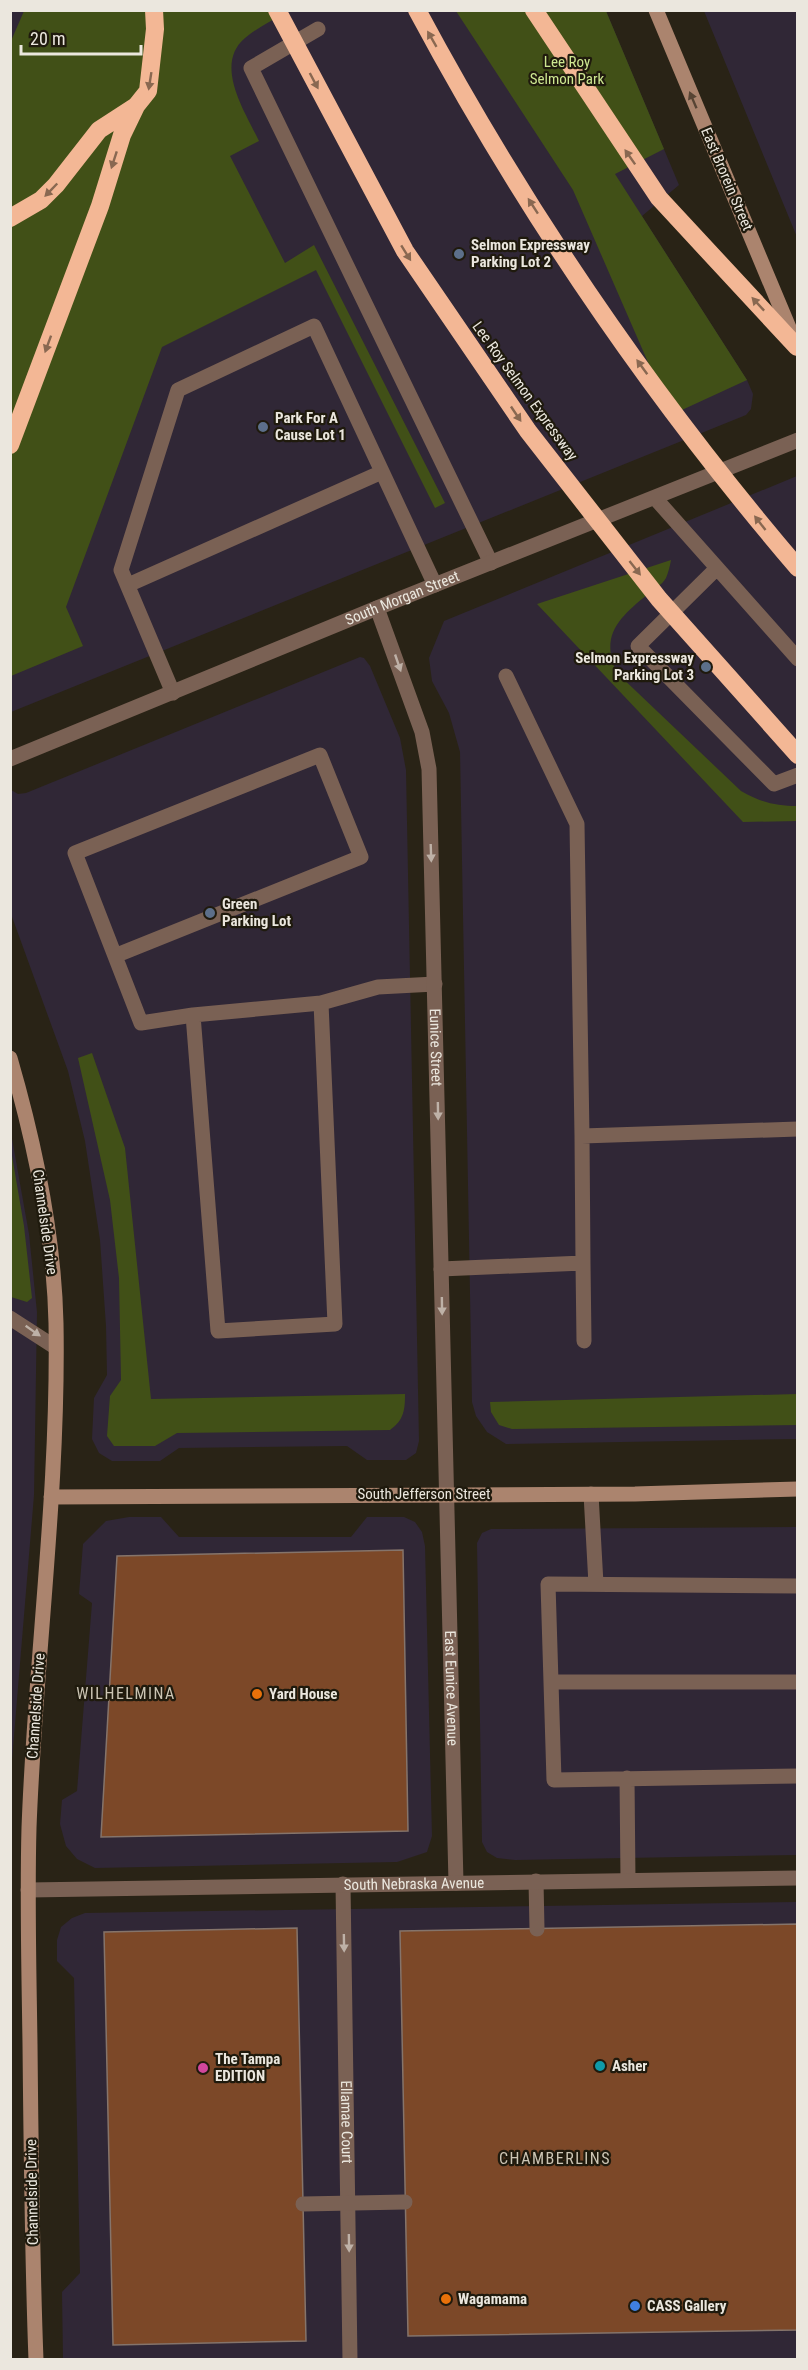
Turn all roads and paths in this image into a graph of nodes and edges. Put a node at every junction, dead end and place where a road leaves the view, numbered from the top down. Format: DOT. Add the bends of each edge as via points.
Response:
graph roads {
  1 [pos="154,10"];
  2 [pos="277,10"];
  3 [pos="417,10"];
  4 [pos="534,10"];
  5 [pos="656,10"];
  6 [pos="318,29"];
  7 [pos="136,106"];
  8 [pos="10,218"];
  9 [pos="797,347"];
  10 [pos="798,440"];
  11 [pos="10,446"];
  12 [pos="382,472"];
  13 [pos="655,498"];
  14 [pos="491,563"];
  15 [pos="717,568"];
  16 [pos="798,568"];
  17 [pos="128,585"];
  18 [pos="435,585"];
  19 [pos="377,608"];
  20 [pos="798,659"];
  21 [pos="506,676"];
  22 [pos="173,693"];
  23 [pos="798,755"];
  24 [pos="10,759"];
  25 [pos="798,775"];
  26 [pos="117,955"];
  27 [pos="435,984"];
  28 [pos="321,1003"];
  29 [pos="193,1015"];
  30 [pos="10,1058"];
  31 [pos="798,1129"];
  32 [pos="582,1136"];
  33 [pos="583,1263"];
  34 [pos="441,1269"];
  35 [pos="10,1318"];
  36 [pos="584,1341"];
  37 [pos="55,1347"];
  38 [pos="798,1489"];
  39 [pos="591,1494"];
  40 [pos="446,1495"];
  41 [pos="51,1497"];
  42 [pos="596,1584"];
  43 [pos="798,1586"];
  44 [pos="551,1682"];
  45 [pos="798,1682"];
  46 [pos="798,1776"];
  47 [pos="627,1778"];
  48 [pos="798,1878"];
  49 [pos="628,1880"];
  50 [pos="536,1881"];
  51 [pos="456,1883"];
  52 [pos="343,1884"];
  53 [pos="28,1890"];
  54 [pos="537,1929"];
  55 [pos="405,2202"];
  56 [pos="303,2204"];
  57 [pos="36,2360"];
  58 [pos="351,2360"];
  1 -- 7 [label="highway, one-way" via="148,92"];
  2 -- 23 [label="highway, Lee Roy Selmon Expressway, one-way, bridge" via="405,251 528,431 659,599"];
  16 -- 3 [label="highway, one-way, bridge" via="705,451 583,285 503,160"];
  9 -- 4 [label="highway, one-way" via="659,198"];
  9 -- 5 [label="main road, East Brorein Street, one-way"];
  6 -- 14 [label="street" via="251,68"];
  7 -- 8 [label="highway, one-way" via="99,130 48,193"];
  7 -- 11 [label="highway, one-way" via="122,135 100,206"];
  10 -- 13 [label="street, South Morgan Street"];
  12 -- 17 [label="street"];
  12 -- 17 [label="street" via="314,326 178,390 121,570"];
  12 -- 18 [label="street"];
  13 -- 14 [label="street, South Morgan Street"];
  13 -- 15 [label="street"];
  14 -- 18 [label="street, South Morgan Street"];
  15 -- 20 [label="street"];
  15 -- 25 [label="street" via="638,646 774,784"];
  17 -- 22 [label="street"];
  18 -- 19 [label="street, South Morgan Street"];
  19 -- 22 [label="street, South Morgan Street"];
  19 -- 27 [label="street, Eunice Street, one-way" via="422,732 429,769"];
  21 -- 32 [label="street" via="577,824"];
  22 -- 24 [label="street, South Morgan Street"];
  26 -- 26 [label="street" via="75,853 320,755 361,857"];
  26 -- 29 [label="street" via="141,1023"];
  27 -- 28 [label="street" via="378,987"];
  27 -- 34 [label="street, Eunice Street, one-way"];
  28 -- 29 [label="street"];
  28 -- 29 [label="street" via="335,1324 218,1331"];
  30 -- 37 [label="main road, Channelside Drive" via="32,1138 45,1211"];
  31 -- 32 [label="street"];
  32 -- 33 [label="street"];
  33 -- 34 [label="street"];
  33 -- 36 [label="street"];
  34 -- 40 [label="street, Eunice Street, one-way"];
  35 -- 37 [label="street, one-way"];
  37 -- 41 [label="main road, Channelside Drive"];
  38 -- 39 [label="main road, South Jefferson Street"];
  39 -- 40 [label="main road, South Jefferson Street"];
  39 -- 42 [label="street"];
  40 -- 41 [label="main road, South Jefferson Street"];
  40 -- 51 [label="street, East Eunice Avenue"];
  41 -- 53 [label="main road, Channelside Drive" via="35,1707"];
  42 -- 43 [label="street"];
  42 -- 44 [label="street" via="548,1584"];
  44 -- 45 [label="street"];
  44 -- 47 [label="street" via="554,1780"];
  46 -- 47 [label="street"];
  47 -- 49 [label="street"];
  48 -- 49 [label="street, South Nebraska Avenue"];
  49 -- 50 [label="street, South Nebraska Avenue"];
  50 -- 51 [label="street, South Nebraska Avenue"];
  50 -- 54 [label="street"];
  51 -- 52 [label="street, South Nebraska Avenue"];
  52 -- 53 [label="street, South Nebraska Avenue"];
  52 -- 58 [label="street, Ellamae Court, one-way"];
  53 -- 57 [label="main road, Channelside Drive"];
  55 -- 56 [label="street, bridge"];
}
